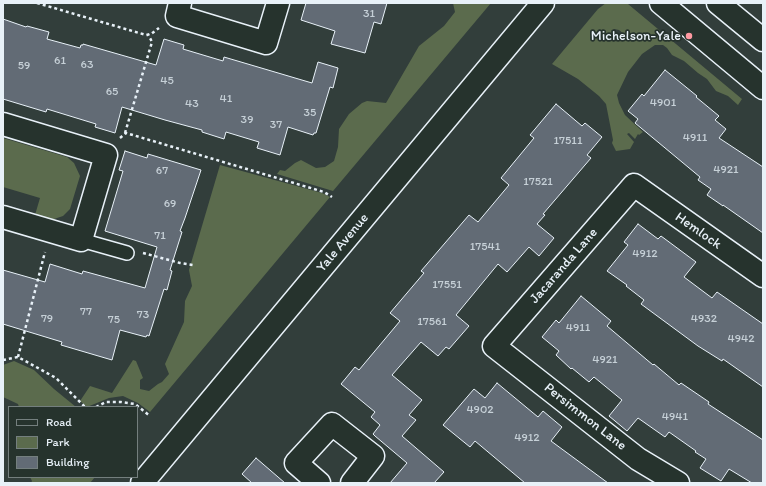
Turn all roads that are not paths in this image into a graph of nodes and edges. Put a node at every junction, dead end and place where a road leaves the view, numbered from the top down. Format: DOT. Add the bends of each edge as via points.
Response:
graph roads {
  1 [pos="180,3"];
  2 [pos="278,3"];
  3 [pos="543,3"];
  4 [pos="661,3"];
  5 [pos="718,3"];
  6 [pos="763,40"];
  7 [pos="763,88"];
  8 [pos="3,124"];
  9 [pos="634,185"];
  10 [pos="3,217"];
  11 [pos="81,240"];
  12 [pos="127,253"];
  13 [pos="763,276"];
  14 [pos="494,346"];
  15 [pos="142,483"];
  16 [pos="319,483"];
  17 [pos="352,483"];
  18 [pos="678,483"];
  1 -- 2 [label="street" via="177,16 266,43"];
  3 -- 15 [label="street, Yale Avenue"];
  4 -- 7 [label="street"];
  5 -- 6 [label="street"];
  8 -- 11 [label="street" via="106,155"];
  9 -- 13 [label="street, Hemlock"];
  9 -- 14 [label="street, Jacaranda Lane"];
  10 -- 11 [label="street"];
  11 -- 12 [label="lane"];
  14 -- 18 [label="street, Persimmon Lane" via="638,459"];
  16 -- 17 [label="street" via="296,463 332,424 373,456"];
}
